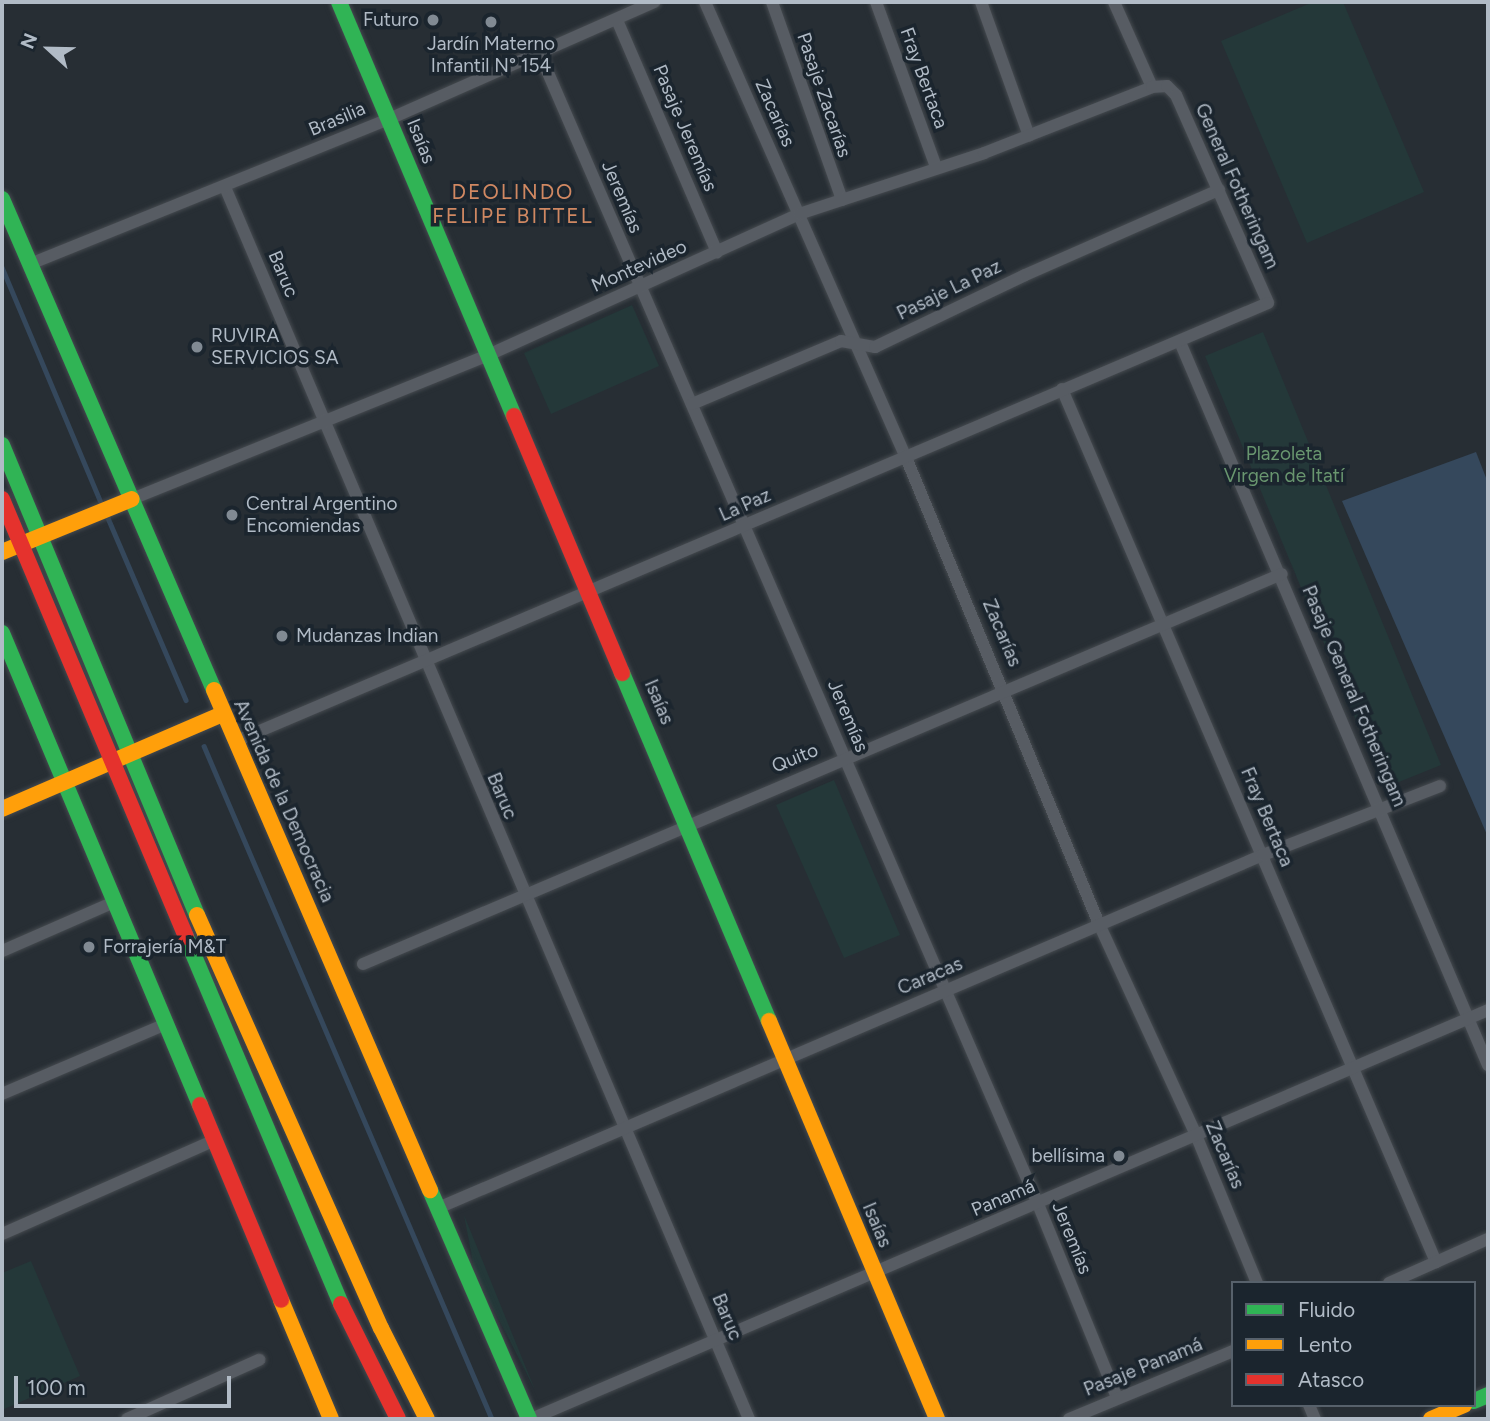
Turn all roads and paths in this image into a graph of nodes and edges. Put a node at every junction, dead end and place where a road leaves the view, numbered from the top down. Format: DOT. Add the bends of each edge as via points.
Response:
graph roads {
  1 [pos="339,2"];
  2 [pos="654,2"];
  3 [pos="705,2"];
  4 [pos="772,2"];
  5 [pos="876,2"];
  6 [pos="981,2"];
  7 [pos="1114,2"];
  8 [pos="617,20"];
  9 [pos="539,52"];
  10 [pos="1152,86"];
  11 [pos="1167,86"];
  12 [pos="389,119"];
  13 [pos="1029,136"];
  14 [pos="936,167"];
  15 [pos="225,187"];
  16 [pos="1219,190"];
  17 [pos="2,199"];
  18 [pos="842,200"];
  19 [pos="799,214"];
  20 [pos="718,252"];
  21 [pos="30,264"];
  22 [pos="639,286"];
  23 [pos="1268,303"];
  24 [pos="1181,342"];
  25 [pos="853,344"];
  26 [pos="486,356"];
  27 [pos="1062,389"];
  28 [pos="692,404"];
  29 [pos="325,422"];
  30 [pos="2,445"];
  31 [pos="905,455"];
  32 [pos="2,499"];
  33 [pos="132,499"];
  34 [pos="746,527"];
  35 [pos="41,536"];
  36 [pos="22,544"];
  37 [pos="2,552"];
  38 [pos="1282,575"];
  39 [pos="590,592"];
  40 [pos="1164,624"];
  41 [pos="2,633"];
  42 [pos="425,664"];
  43 [pos="8,665"];
  44 [pos="1005,689"];
  45 [pos="223,715"];
  46 [pos="236,741"];
  47 [pos="133,754"];
  48 [pos="846,758"];
  49 [pos="116,762"];
  50 [pos="65,782"];
  51 [pos="1440,786"];
  52 [pos="2,809"];
  53 [pos="1381,810"];
  54 [pos="688,824"];
  55 [pos="1263,855"];
  56 [pos="524,897"];
  57 [pos="114,902"];
  58 [pos="1099,925"];
  59 [pos="2,951"];
  60 [pos="363,964"];
  61 [pos="943,991"];
  62 [pos="1488,1010"];
  63 [pos="1468,1018"];
  64 [pos="164,1025"];
  65 [pos="783,1058"];
  66 [pos="1488,1065"];
  67 [pos="1355,1069"];
  68 [pos="2,1094"];
  69 [pos="625,1125"];
  70 [pos="1196,1135"];
  71 [pos="215,1140"];
  72 [pos="1038,1204"];
  73 [pos="438,1208"];
  74 [pos="2,1234"];
  75 [pos="1488,1239"];
  76 [pos="1436,1262"];
  77 [pos="875,1272"];
  78 [pos="1256,1281"];
  79 [pos="1393,1281"];
  80 [pos="715,1339"];
  81 [pos="1231,1352"];
  82 [pos="259,1360"];
  83 [pos="1117,1398"];
  84 [pos="1460,1407"];
  85 [pos="1438,1418"];
  86 [pos="127,1419"];
  87 [pos="331,1419"];
  88 [pos="397,1419"];
  89 [pos="427,1419"];
  90 [pos="530,1419"];
  91 [pos="749,1419"];
  92 [pos="937,1419"];
  93 [pos="1069,1419"];
  1 -- 12 [label="main road, Isaías"];
  2 -- 8 [label="street, Brasilia"];
  3 -- 19 [label="street, Zacarías"];
  4 -- 18 [label="street, Pasaje Zacarías"];
  5 -- 14 [label="street, Fray Bertaca"];
  6 -- 13 [label="street"];
  7 -- 10 [label="street"];
  8 -- 9 [label="street, Brasilia"];
  8 -- 20 [label="street, Pasaje Jeremías"];
  9 -- 12 [label="street, Brasilia"];
  9 -- 22 [label="street, Jeremías"];
  10 -- 11 [label="street, Montevideo"];
  10 -- 13 [label="street, Montevideo"];
  11 -- 16 [label="street, General Fotheringam" via="1176,96"];
  12 -- 15 [label="street, Brasilia"];
  12 -- 26 [label="main road, Isaías"];
  13 -- 14 [label="street, Montevideo"];
  14 -- 18 [label="street, Montevideo"];
  15 -- 21 [label="street, Brasilia"];
  15 -- 29 [label="street, Baruc"];
  16 -- 23 [label="street, General Fotheringam"];
  16 -- 25 [label="street, Pasaje La Paz" via="875,347"];
  17 -- 21 [label="main road, Avenida de la Democracia"];
  18 -- 19 [label="street, Montevideo"];
  19 -- 20 [label="street, Montevideo"];
  19 -- 25 [label="street, Zacarías"];
  20 -- 22 [label="street, Montevideo"];
  21 -- 33 [label="main road, Avenida de la Democracia"];
  22 -- 26 [label="street, Montevideo"];
  22 -- 28 [label="street, Jeremías"];
  23 -- 24 [label="street, La Paz"];
  24 -- 27 [label="street, La Paz"];
  24 -- 38 [label="street, Pasaje General Fotheringam"];
  25 -- 28 [label="street, Pasaje La Paz" via="841,341"];
  25 -- 31 [label="street, Zacarías"];
  26 -- 29 [label="street, Montevideo"];
  26 -- 39 [label="main road, Isaías"];
  27 -- 31 [label="street, La Paz"];
  27 -- 40 [label="street, Fray Bertaca"];
  28 -- 34 [label="street, Jeremías"];
  29 -- 33 [label="street, Montevideo"];
  29 -- 42 [label="street, Baruc"];
  30 -- 35 [label="main road"];
  31 -- 34 [label="street, La Paz"];
  31 -- 44 [label="street, Zacarías"];
  32 -- 36 [label="main road"];
  33 -- 35 [label="main road"];
  33 -- 45 [label="main road, Avenida de la Democracia"];
  34 -- 39 [label="street, La Paz"];
  34 -- 48 [label="street, Jeremías"];
  35 -- 36 [label="main road"];
  35 -- 47 [label="main road"];
  36 -- 37 [label="main road"];
  36 -- 49 [label="main road"];
  38 -- 40 [label="street, Quito"];
  38 -- 53 [label="street, Pasaje General Fotheringam"];
  39 -- 42 [label="street, La Paz"];
  39 -- 54 [label="main road, Isaías"];
  40 -- 44 [label="street, Quito"];
  40 -- 55 [label="street, Fray Bertaca"];
  41 -- 43 [label="main road"];
  42 -- 46 [label="street, La Paz"];
  42 -- 56 [label="street, Baruc"];
  43 -- 50 [label="main road"];
  44 -- 48 [label="street, Quito"];
  44 -- 58 [label="street, Zacarías"];
  45 -- 46 [label="main road, Avenida de la Democracia"];
  45 -- 47 [label="main road"];
  46 -- 73 [label="main road, Avenida de la Democracia"];
  47 -- 49 [label="main road"];
  47 -- 89 [label="main road" via="180,877 381,1328"];
  48 -- 54 [label="street, Quito"];
  48 -- 61 [label="street, Jeremías"];
  49 -- 50 [label="main road"];
  49 -- 88 [label="main road" via="348,1321"];
  50 -- 52 [label="main road"];
  50 -- 57 [label="main road"];
  51 -- 53 [label="street, Caracas"];
  53 -- 55 [label="street, Caracas"];
  53 -- 63 [label="street, Pasaje General Fotheringam"];
  54 -- 56 [label="street, Quito"];
  54 -- 65 [label="main road, Isaías"];
  55 -- 58 [label="street, Caracas"];
  55 -- 67 [label="street, Fray Bertaca"];
  56 -- 60 [label="street, Quito"];
  56 -- 69 [label="street, Baruc"];
  57 -- 59 [label="street"];
  57 -- 64 [label="main road"];
  58 -- 61 [label="street, Caracas"];
  58 -- 70 [label="street, Zacarías"];
  61 -- 65 [label="street, Caracas"];
  61 -- 72 [label="street, Jeremías"];
  62 -- 63 [label="street, Panamá"];
  63 -- 66 [label="street, Pasaje General Fotheringam"];
  63 -- 67 [label="street, Panamá"];
  64 -- 68 [label="street"];
  64 -- 71 [label="main road"];
  65 -- 69 [label="street, Caracas"];
  65 -- 77 [label="main road, Isaías"];
  67 -- 70 [label="street, Panamá"];
  67 -- 76 [label="street, Fray Bertaca"];
  69 -- 73 [label="street, Caracas"];
  69 -- 80 [label="street, Baruc"];
  70 -- 72 [label="street, Panamá"];
  70 -- 78 [label="street, Zacarías"];
  71 -- 74 [label="street"];
  71 -- 87 [label="main road"];
  72 -- 77 [label="street, Panamá"];
  72 -- 83 [label="street, Jeremías"];
  73 -- 90 [label="main road, Avenida de la Democracia"];
  75 -- 76 [label="street"];
  76 -- 79 [label="street"];
  77 -- 80 [label="street, Panamá"];
  77 -- 92 [label="main road, Isaías"];
  80 -- 90 [label="street, Panamá"];
  80 -- 91 [label="street, Baruc"];
  81 -- 83 [label="street, Pasaje Panamá"];
  82 -- 86 [label="street"];
  83 -- 93 [label="street, Pasaje Panamá"];
  84 -- 85 [label="main road"];
}
